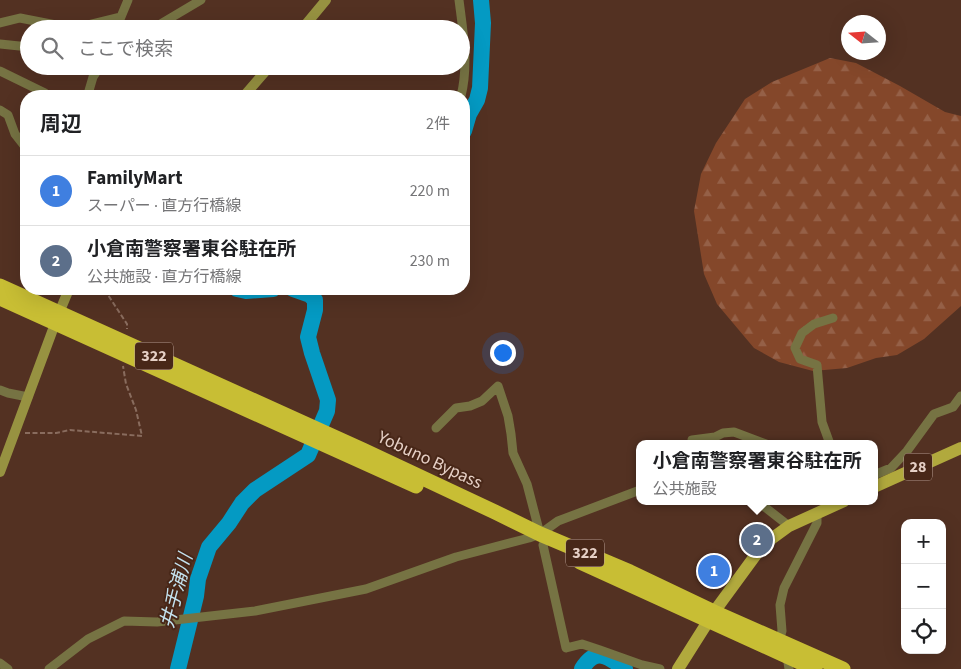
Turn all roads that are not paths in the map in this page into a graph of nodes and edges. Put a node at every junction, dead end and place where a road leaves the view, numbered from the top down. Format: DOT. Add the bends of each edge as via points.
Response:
graph roads {
  1 [pos="128,0"];
  2 [pos="201,0"];
  3 [pos="326,0"];
  4 [pos="459,0"];
  5 [pos="120,17"];
  6 [pos="30,20"];
  7 [pos="106,20"];
  8 [pos="119,20"];
  9 [pos="167,20"];
  10 [pos="309,20"];
  11 [pos="461,20"];
  12 [pos="0,23"];
  13 [pos="0,44"];
  14 [pos="20,46"];
  15 [pos="0,71"];
  16 [pos="94,75"];
  17 [pos="262,75"];
  18 [pos="464,75"];
  19 [pos="39,90"];
  20 [pos="89,90"];
  21 [pos="249,90"];
  22 [pos="462,90"];
  23 [pos="0,110"];
  24 [pos="20,140"];
  25 [pos="0,286"];
  26 [pos="67,295"];
  27 [pos="0,298"];
  28 [pos="833,318"];
  29 [pos="57,319"];
  30 [pos="0,390"];
  31 [pos="961,396"];
  32 [pos="28,397"];
  33 [pos="436,428"];
  34 [pos="692,440"];
  35 [pos="755,440"];
  36 [pos="829,440"];
  37 [pos="961,448"];
  38 [pos="0,472"];
  39 [pos="878,473"];
  40 [pos="878,485"];
  41 [pos="636,492"];
  42 [pos="762,505"];
  43 [pos="835,505"];
  44 [pos="817,513"];
  45 [pos="789,526"];
  46 [pos="538,539"];
  47 [pos="711,616"];
  48 [pos="779,641"];
  49 [pos="788,663"];
  50 [pos="0,664"];
  51 [pos="8,669"];
  52 [pos="49,669"];
  53 [pos="660,669"];
  54 [pos="678,669"];
  55 [pos="815,669"];
  56 [pos="843,669"];
  1 -- 5 [label="street"];
  2 -- 9 [label="street"];
  3 -- 10 [label="main road"];
  4 -- 11 [label="street"];
  5 -- 7 [label="street"];
  5 -- 8 [label="street"];
  6 -- 12 [label="street" via="20,18"];
  13 -- 14 [label="street"];
  15 -- 19 [label="street"];
  16 -- 20 [label="street"];
  17 -- 21 [label="main road"];
  18 -- 22 [label="street"];
  23 -- 24 [label="street" via="8,115"];
  25 -- 29 [label="highway, Yobuno Bypass / 322"];
  26 -- 29 [label="main road"];
  27 -- 29 [label="highway, Yobuno Bypass / 322"];
  28 -- 36 [label="street" via="802,332 795,348 800,359 817,366 822,422"];
  29 -- 32 [label="main road"];
  29 -- 46 [label="highway, Yobuno Bypass / 322"];
  30 -- 32 [label="street"];
  31 -- 39 [label="street" via="953,407 934,414 891,468"];
  32 -- 38 [label="main road"];
  33 -- 46 [label="street" via="456,408 482,401 498,386 508,416 513,453 527,484"];
  34 -- 35 [label="street" via="734,432"];
  37 -- 40 [label="main road, 28"];
  41 -- 46 [label="street" via="558,521"];
  42 -- 45 [label="street"];
  43 -- 44 [label="main road"];
  44 -- 45 [label="main road"];
  44 -- 48 [label="street" via="817,523 784,588"];
  45 -- 47 [label="main road" via="763,545"];
  46 -- 47 [label="highway, Yobuno Bypass / 322" via="630,572"];
  46 -- 52 [label="street" via="456,557 356,591 255,611 157,622 124,621 88,639"];
  46 -- 53 [label="street" via="566,648 582,644"];
  47 -- 48 [label="highway, Yobuno Bypass / 322"];
  47 -- 49 [label="highway, Yobuno Bypass / 322"];
  47 -- 54 [label="main road"];
  48 -- 56 [label="highway, Yobuno Bypass / 322"];
  49 -- 55 [label="highway, Yobuno Bypass / 322"];
  50 -- 51 [label="street"];
}
